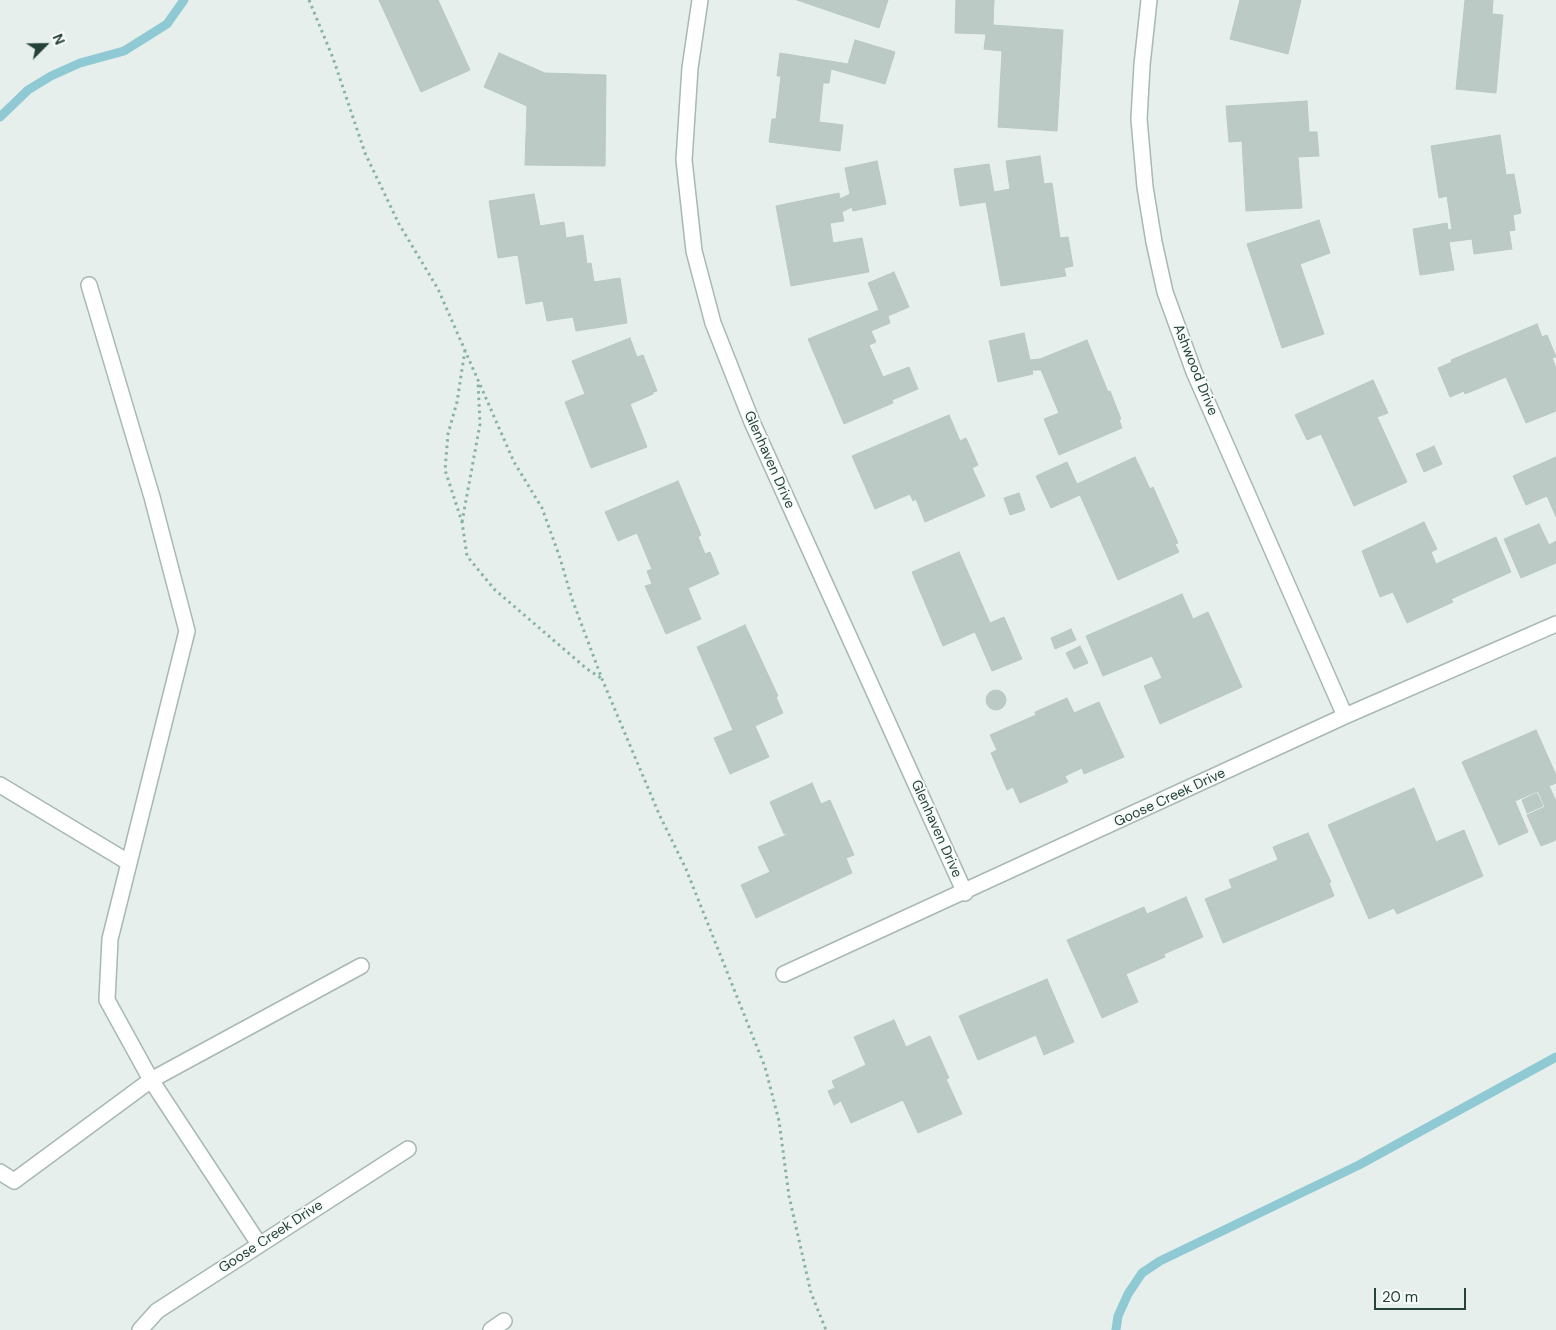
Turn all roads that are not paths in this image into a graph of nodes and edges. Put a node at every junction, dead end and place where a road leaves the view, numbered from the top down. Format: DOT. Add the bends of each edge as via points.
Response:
graph roads {
  1 [pos="700,0"];
  2 [pos="1149,0"];
  3 [pos="89,285"];
  4 [pos="1556,624"];
  5 [pos="1345,716"];
  6 [pos="0,785"];
  7 [pos="128,862"];
  8 [pos="965,893"];
  9 [pos="361,966"];
  10 [pos="784,974"];
  11 [pos="151,1080"];
  12 [pos="408,1150"];
  13 [pos="0,1172"];
  14 [pos="259,1244"];
  15 [pos="504,1321"];
  16 [pos="140,1330"];
  17 [pos="492,1330"];
  1 -- 8 [label="street, Glenhaven Drive" via="690,68 684,160 694,251 713,323 752,422"];
  2 -- 5 [label="street, Ashwood Drive" via="1140,119 1145,187 1165,292 1194,372"];
  3 -- 7 [label="street" via="152,497 187,631"];
  4 -- 5 [label="street, Goose Creek Drive"];
  5 -- 8 [label="street, Goose Creek Drive"];
  6 -- 7 [label="street"];
  7 -- 11 [label="street" via="110,939 107,1000"];
  8 -- 10 [label="street, Goose Creek Drive"];
  9 -- 11 [label="street"];
  11 -- 13 [label="street" via="14,1180"];
  11 -- 14 [label="street"];
  12 -- 14 [label="street, Goose Creek Drive"];
  14 -- 16 [label="street, Goose Creek Drive" via="157,1312"];
  15 -- 17 [label="street"];
}
